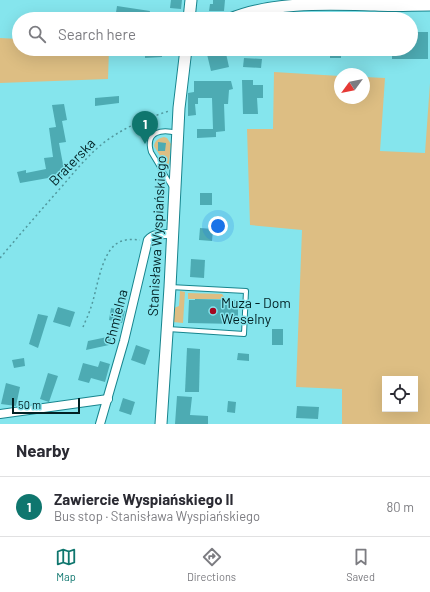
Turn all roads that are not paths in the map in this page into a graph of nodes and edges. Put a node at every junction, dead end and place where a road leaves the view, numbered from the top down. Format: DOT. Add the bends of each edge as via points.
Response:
graph roads {
  1 [pos="191,0"];
  2 [pos="430,5"];
  3 [pos="190,12"];
  4 [pos="255,12"];
  5 [pos="185,56"];
  6 [pos="177,133"];
  7 [pos="174,191"];
  8 [pos="172,234"];
  9 [pos="170,287"];
  10 [pos="167,329"];
  11 [pos="108,399"];
  12 [pos="0,414"];
  13 [pos="100,424"];
  14 [pos="161,424"];
  1 -- 3 [label="street"];
  2 -- 4 [label="street" via="330,4 286,6"];
  5 -- 6 [label="street, Stanisława Wyspiańskiego"];
  6 -- 7 [label="street, Stanisława Wyspiańskiego"];
  6 -- 7 [label="lane" via="158,132 152,136 149,146 150,152"];
  7 -- 8 [label="street, Stanisława Wyspiańskiego"];
  8 -- 9 [label="street, Stanisława Wyspiańskiego"];
  8 -- 11 [label="street, Chmielna" via="158,234 148,240"];
  9 -- 10 [label="street, Stanisława Wyspiańskiego"];
  9 -- 10 [label="lane" via="246,291 244,334"];
  10 -- 14 [label="street, Stanisława Wyspiańskiego"];
  11 -- 12 [label="street"];
  11 -- 13 [label="street, Chmielna"];
}
